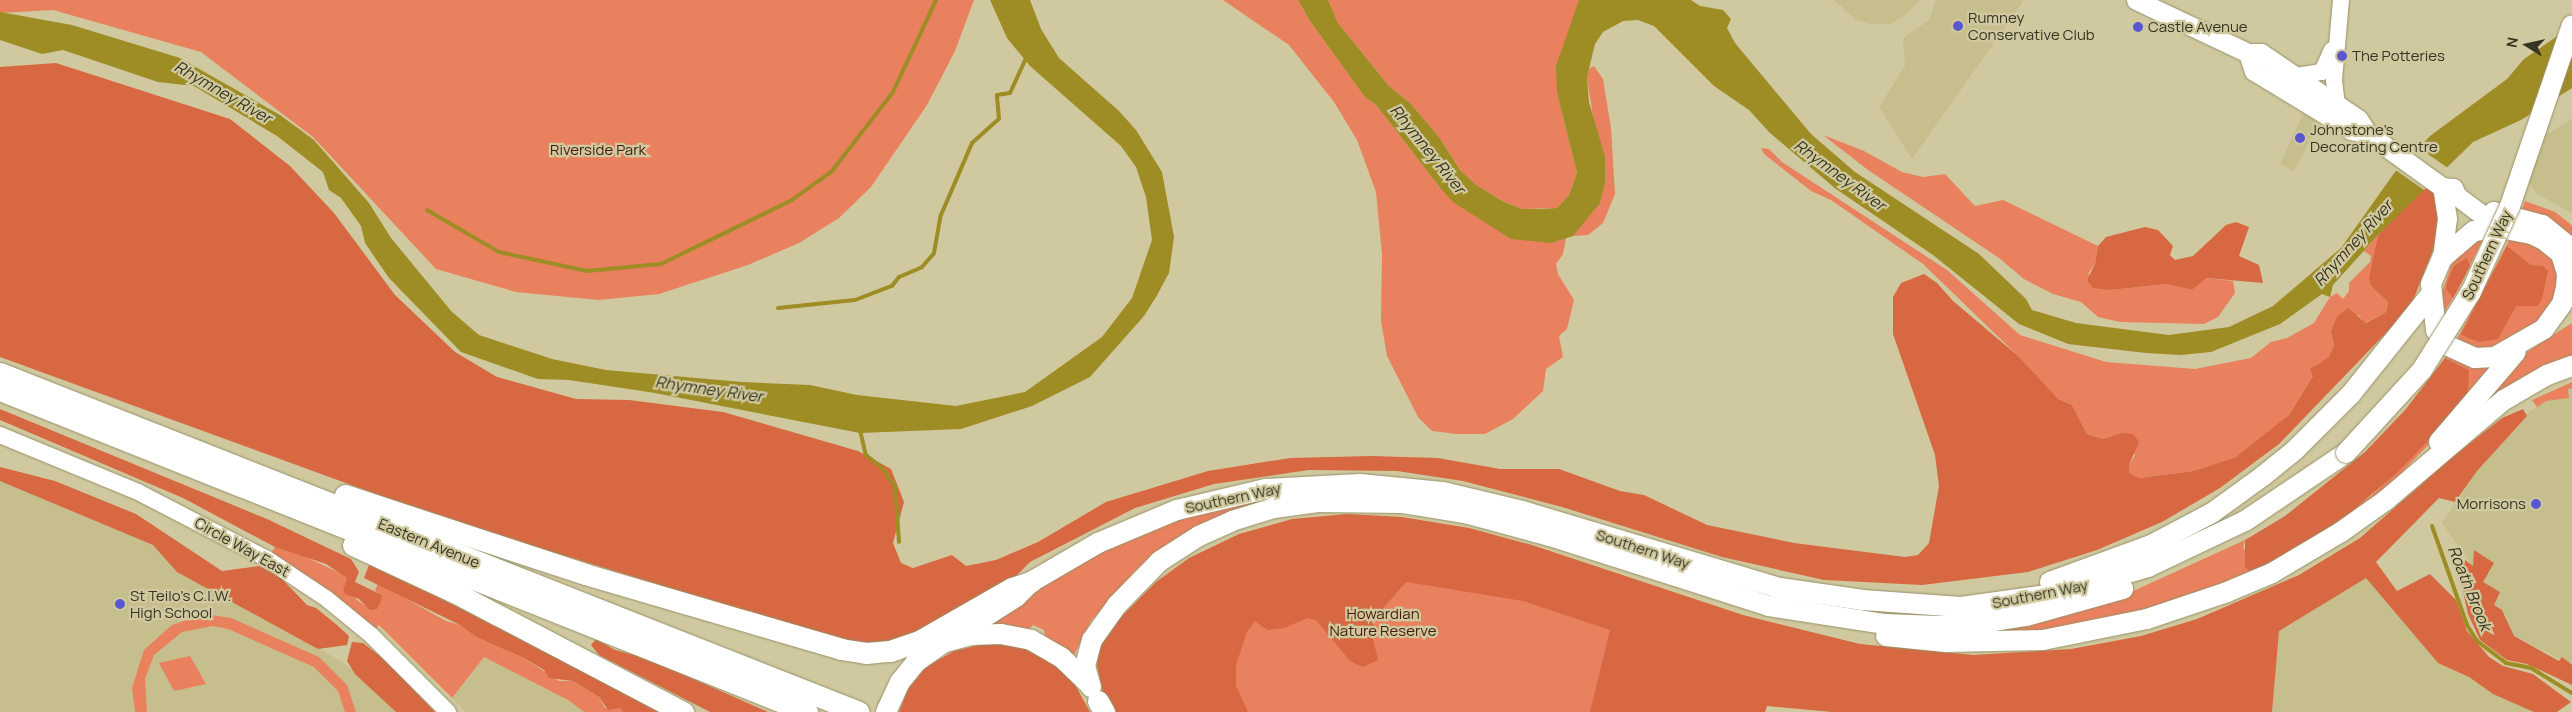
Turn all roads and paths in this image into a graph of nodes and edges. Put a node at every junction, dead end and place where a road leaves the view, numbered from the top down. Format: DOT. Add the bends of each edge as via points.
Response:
graph roads {
  1 [pos="2136,0"];
  2 [pos="2341,0"];
  3 [pos="2572,25"];
  4 [pos="2335,44"];
  5 [pos="2248,53"];
  6 [pos="2296,76"];
  7 [pos="2338,105"];
  8 [pos="2367,134"];
  9 [pos="2448,188"];
  10 [pos="2500,228"];
  11 [pos="2568,255"];
  12 [pos="2442,258"];
  13 [pos="2431,294"];
  14 [pos="2563,317"];
  15 [pos="2522,344"];
  16 [pos="2572,366"];
  17 [pos="0,373"];
  18 [pos="0,390"];
  19 [pos="0,435"];
  20 [pos="2346,453"];
  21 [pos="212,465"];
  22 [pos="2386,500"];
  23 [pos="1031,582"];
  24 [pos="662,597"];
  25 [pos="1895,602"];
  26 [pos="1769,606"];
  27 [pos="945,642"];
  28 [pos="1099,703"];
  29 [pos="448,712"];
  30 [pos="683,712"];
  31 [pos="807,712"];
  32 [pos="859,712"];
  33 [pos="886,712"];
  1 -- 5 [label="main road"];
  2 -- 4 [label="street"];
  3 -- 20 [label="main road, Southern Way, bridge" via="2510,206 2472,292 2422,370"];
  4 -- 6 [label="street" via="2322,72"];
  4 -- 7 [label="street" via="2334,88"];
  5 -- 6 [label="main road" via="2261,53"];
  5 -- 8 [label="main road" via="2254,71 2351,130"];
  6 -- 7 [label="main road"];
  7 -- 8 [label="main road" via="2358,119"];
  8 -- 9 [label="main road"];
  9 -- 10 [label="main road"];
  9 -- 11 [label="main road" via="2462,189 2503,216 2542,224"];
  9 -- 12 [label="main road"];
  10 -- 11 [label="main road" via="2538,236"];
  10 -- 12 [label="main road" via="2474,231"];
  11 -- 14 [label="main road"];
  12 -- 13 [label="main road"];
  13 -- 15 [label="main road" via="2436,330 2446,345 2459,352 2488,358"];
  13 -- 25 [label="main road" via="2370,372 2320,427 2263,476 2192,524 2125,557 2043,584 1987,595"];
  14 -- 15 [label="main road"];
  15 -- 22 [label="main road"];
  16 -- 22 [label="main road" via="2547,375 2504,400"];
  17 -- 21 [label="highway, Eastern Avenue"];
  18 -- 21 [label="highway, Eastern Avenue"];
  19 -- 29 [label="street, Circle Way East" via="155,500 267,559 327,599 371,635"];
  20 -- 25 [label="main road, Southern Way" via="2245,521 2179,554 2110,580 2022,600 1983,604 1928,606"];
  20 -- 26 [label="main road, Southern Way" via="2322,480 2253,527 2150,578 2070,605 2026,616 1939,626 1875,623"];
  21 -- 24 [label="highway" via="300,479"];
  21 -- 30 [label="highway" via="289,516 454,592"];
  21 -- 31 [label="highway, Eastern Avenue"];
  21 -- 32 [label="highway, Eastern Avenue"];
  22 -- 26 [label="main road" via="2292,562 2227,592 2147,619 2070,636 1993,643 1915,639 1845,629"];
  23 -- 24 [label="highway" via="1012,588 919,641 880,652 841,650 693,603"];
  23 -- 25 [label="main road, Southern Way" via="1098,543 1177,510 1266,489 1360,484 1411,488 1491,502 1780,588"];
  23 -- 27 [label="main road, Southern Way" via="1016,597"];
  24 -- 27 [label="highway" via="690,609 848,659 874,661 898,658"];
  26 -- 28 [label="main road, Southern Way" via="1550,536 1469,514 1384,502 1340,500 1291,505 1217,527 1160,561 1117,605 1092,640 1085,666"];
  27 -- 28 [label="main road" via="988,634 1020,636 1050,649 1071,665"];
  27 -- 33 [label="main road, Southern Way" via="916,662 893,692"];
}
